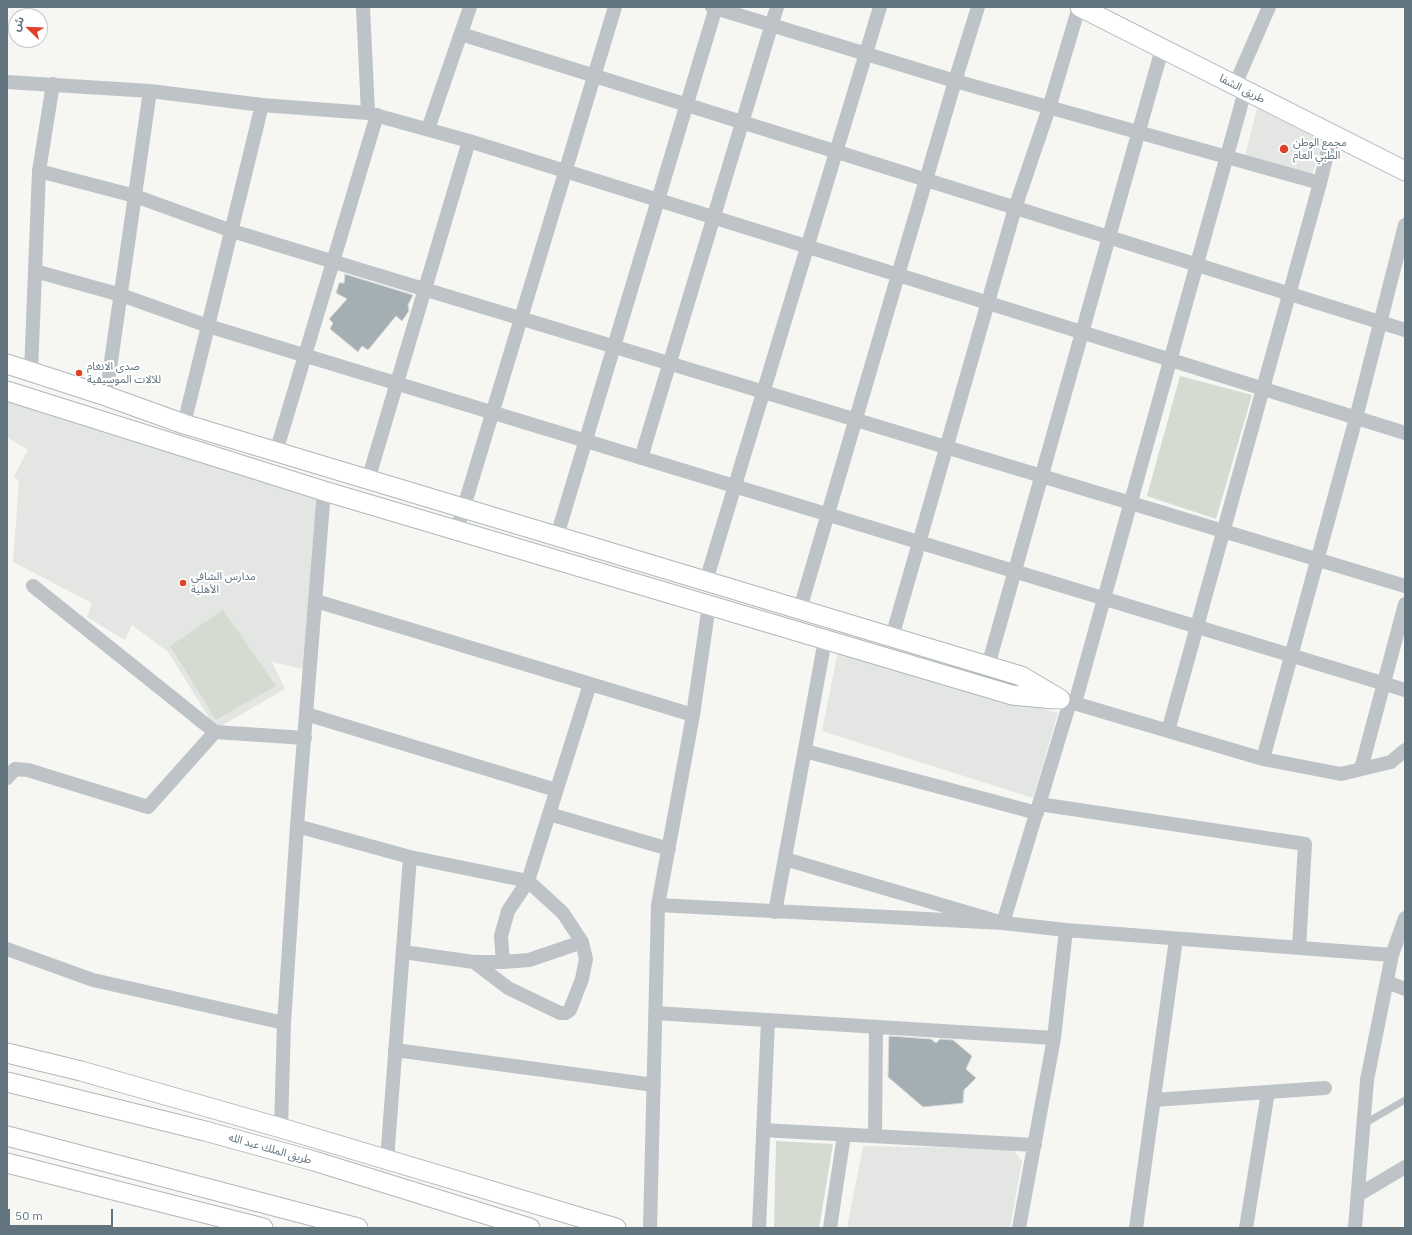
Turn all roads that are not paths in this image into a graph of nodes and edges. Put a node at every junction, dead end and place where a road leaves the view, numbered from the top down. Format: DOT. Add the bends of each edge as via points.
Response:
graph roads {
  1 [pos="363,7"];
  2 [pos="470,7"];
  3 [pos="615,7"];
  4 [pos="715,7"];
  5 [pos="777,7"];
  6 [pos="880,7"];
  7 [pos="978,7"];
  8 [pos="1079,7"];
  9 [pos="1269,7"];
  10 [pos="772,25"];
  11 [pos="460,34"];
  12 [pos="1162,49"];
  13 [pos="866,54"];
  14 [pos="594,76"];
  15 [pos="955,81"];
  16 [pos="7,82"];
  17 [pos="53,84"];
  18 [pos="1240,88"];
  19 [pos="150,91"];
  20 [pos="262,104"];
  21 [pos="686,104"];
  22 [pos="1049,108"];
  23 [pos="373,114"];
  24 [pos="742,122"];
  25 [pos="428,129"];
  26 [pos="1139,133"];
  27 [pos="1332,134"];
  28 [pos="469,141"];
  29 [pos="836,152"];
  30 [pos="1227,157"];
  31 [pos="39,171"];
  32 [pos="565,171"];
  33 [pos="1405,171"];
  34 [pos="926,180"];
  35 [pos="1320,183"];
  36 [pos="135,196"];
  37 [pos="658,200"];
  38 [pos="1015,208"];
  39 [pos="714,217"];
  40 [pos="1405,225"];
  41 [pos="232,231"];
  42 [pos="1109,237"];
  43 [pos="807,246"];
  44 [pos="333,261"];
  45 [pos="1197,265"];
  46 [pos="35,271"];
  47 [pos="898,274"];
  48 [pos="425,289"];
  49 [pos="1289,294"];
  50 [pos="121,295"];
  51 [pos="988,302"];
  52 [pos="521,318"];
  53 [pos="1380,322"];
  54 [pos="208,326"];
  55 [pos="1405,330"];
  56 [pos="1082,331"];
  57 [pos="614,346"];
  58 [pos="305,356"];
  59 [pos="1171,359"];
  60 [pos="670,363"];
  61 [pos="7,364"];
  62 [pos="31,372"];
  63 [pos="397,384"];
  64 [pos="1263,388"];
  65 [pos="7,391"];
  66 [pos="763,392"];
  67 [pos="106,396"];
  68 [pos="492,413"];
  69 [pos="1356,418"];
  70 [pos="856,420"];
  71 [pos="184,424"];
  72 [pos="1405,433"];
  73 [pos="585,441"];
  74 [pos="948,446"];
  75 [pos="276,452"];
  76 [pos="642,458"];
  77 [pos="1042,476"];
  78 [pos="368,480"];
  79 [pos="735,486"];
  80 [pos="324,491"];
  81 [pos="1131,503"];
  82 [pos="464,508"];
  83 [pos="828,514"];
  84 [pos="457,530"];
  85 [pos="1223,531"];
  86 [pos="557,536"];
  87 [pos="920,542"];
  88 [pos="1317,560"];
  89 [pos="1015,571"];
  90 [pos="706,581"];
  91 [pos="33,586"];
  92 [pos="1405,586"];
  93 [pos="1104,598"];
  94 [pos="316,601"];
  95 [pos="1405,604"];
  96 [pos="709,605"];
  97 [pos="800,610"];
  98 [pos="1197,626"];
  99 [pos="892,637"];
  100 [pos="825,640"];
  101 [pos="1291,655"];
  102 [pos="988,666"];
  103 [pos="1384,683"];
  104 [pos="590,684"];
  105 [pos="1405,690"];
  106 [pos="1068,702"];
  107 [pos="306,714"];
  108 [pos="693,715"];
  109 [pos="1168,731"];
  110 [pos="215,732"];
  111 [pos="305,738"];
  112 [pos="1405,750"];
  113 [pos="805,751"];
  114 [pos="1263,759"];
  115 [pos="1361,769"];
  116 [pos="7,778"];
  117 [pos="556,790"];
  118 [pos="1038,809"];
  119 [pos="549,814"];
  120 [pos="298,826"];
  121 [pos="669,849"];
  122 [pos="410,857"];
  123 [pos="785,860"];
  124 [pos="528,881"];
  125 [pos="658,905"];
  126 [pos="775,912"];
  127 [pos="1405,918"];
  128 [pos="1003,923"];
  129 [pos="1066,930"];
  130 [pos="1402,936"];
  131 [pos="1176,939"];
  132 [pos="582,942"];
  133 [pos="1298,948"];
  134 [pos="7,949"];
  135 [pos="403,952"];
  136 [pos="1392,955"];
  137 [pos="474,962"];
  138 [pos="503,962"];
  139 [pos="1387,982"];
  140 [pos="1405,989"];
  141 [pos="655,1013"];
  142 [pos="768,1020"];
  143 [pos="284,1023"];
  144 [pos="876,1027"];
  145 [pos="1054,1038"];
  146 [pos="395,1050"];
  147 [pos="7,1053"];
  148 [pos="7,1082"];
  149 [pos="654,1085"];
  150 [pos="1324,1088"];
  151 [pos="1268,1092"];
  152 [pos="1154,1100"];
  153 [pos="1405,1100"];
  154 [pos="1364,1124"];
  155 [pos="281,1128"];
  156 [pos="763,1130"];
  157 [pos="844,1134"];
  158 [pos="7,1136"];
  159 [pos="875,1136"];
  160 [pos="1035,1145"];
  161 [pos="387,1160"];
  162 [pos="7,1163"];
  163 [pos="1405,1167"];
  164 [pos="1358,1195"];
  165 [pos="263,1228"];
  166 [pos="358,1228"];
  167 [pos="530,1228"];
  168 [pos="616,1228"];
  169 [pos="650,1228"];
  170 [pos="759,1228"];
  171 [pos="830,1228"];
  172 [pos="1019,1228"];
  173 [pos="1136,1228"];
  174 [pos="1246,1228"];
  175 [pos="1355,1228"];
  1 -- 23 [label="street"];
  2 -- 11 [label="street"];
  3 -- 14 [label="street"];
  4 -- 10 [label="street"];
  4 -- 21 [label="street"];
  5 -- 10 [label="street"];
  6 -- 13 [label="street"];
  7 -- 15 [label="street"];
  8 -- 12 [label="street, طريق الشفا"];
  8 -- 22 [label="street"];
  9 -- 18 [label="street"];
  10 -- 13 [label="street"];
  10 -- 24 [label="street"];
  11 -- 14 [label="street"];
  11 -- 25 [label="street"];
  12 -- 18 [label="street, طريق الشفا"];
  12 -- 26 [label="street"];
  13 -- 15 [label="street"];
  13 -- 29 [label="street"];
  14 -- 21 [label="street"];
  14 -- 32 [label="street"];
  15 -- 22 [label="street"];
  15 -- 34 [label="street"];
  16 -- 17 [label="street"];
  17 -- 19 [label="street"];
  17 -- 31 [label="street"];
  18 -- 27 [label="street, طريق الشفا"];
  18 -- 30 [label="street"];
  19 -- 20 [label="street"];
  19 -- 36 [label="street"];
  20 -- 23 [label="street"];
  20 -- 41 [label="street"];
  21 -- 24 [label="street"];
  21 -- 37 [label="street"];
  22 -- 26 [label="street"];
  22 -- 38 [label="street"];
  23 -- 25 [label="street"];
  23 -- 44 [label="street"];
  24 -- 29 [label="street"];
  24 -- 39 [label="street"];
  25 -- 28 [label="street"];
  26 -- 30 [label="street"];
  26 -- 42 [label="street"];
  27 -- 33 [label="street, طريق الشفا"];
  27 -- 35 [label="street"];
  28 -- 32 [label="street"];
  28 -- 48 [label="street"];
  29 -- 34 [label="street"];
  29 -- 43 [label="street"];
  30 -- 35 [label="street"];
  30 -- 45 [label="street"];
  31 -- 36 [label="street"];
  31 -- 46 [label="street"];
  32 -- 37 [label="street"];
  32 -- 52 [label="street"];
  34 -- 38 [label="street"];
  34 -- 47 [label="street"];
  35 -- 49 [label="street"];
  36 -- 41 [label="street"];
  36 -- 50 [label="street"];
  37 -- 39 [label="street"];
  37 -- 57 [label="street"];
  38 -- 42 [label="street"];
  38 -- 51 [label="street"];
  39 -- 43 [label="street"];
  39 -- 60 [label="street"];
  40 -- 53 [label="street"];
  41 -- 44 [label="street"];
  41 -- 54 [label="street"];
  42 -- 45 [label="street"];
  42 -- 56 [label="street"];
  43 -- 47 [label="street"];
  43 -- 66 [label="street"];
  44 -- 48 [label="street"];
  44 -- 58 [label="street"];
  45 -- 49 [label="street"];
  45 -- 59 [label="street"];
  46 -- 50 [label="street"];
  46 -- 62 [label="street"];
  47 -- 51 [label="street"];
  47 -- 70 [label="street"];
  48 -- 52 [label="street"];
  48 -- 63 [label="street"];
  49 -- 53 [label="street"];
  49 -- 64 [label="street"];
  50 -- 54 [label="street"];
  50 -- 67 [label="street"];
  51 -- 56 [label="street"];
  51 -- 74 [label="street"];
  52 -- 57 [label="street"];
  52 -- 68 [label="street"];
  53 -- 55 [label="street"];
  53 -- 69 [label="street"];
  54 -- 58 [label="street"];
  54 -- 71 [label="street"];
  56 -- 59 [label="street"];
  56 -- 77 [label="street"];
  57 -- 60 [label="street"];
  57 -- 73 [label="street"];
  58 -- 63 [label="street"];
  58 -- 75 [label="street"];
  59 -- 64 [label="street"];
  59 -- 81 [label="street"];
  60 -- 66 [label="street"];
  60 -- 76 [label="street"];
  61 -- 62 [label="street"];
  62 -- 67 [label="street"];
  63 -- 68 [label="street"];
  63 -- 78 [label="street"];
  64 -- 69 [label="street"];
  64 -- 85 [label="street"];
  65 -- 80 [label="street"];
  66 -- 70 [label="street"];
  66 -- 79 [label="street"];
  67 -- 71 [label="street"];
  68 -- 73 [label="street"];
  68 -- 82 [label="street"];
  69 -- 72 [label="street"];
  69 -- 88 [label="street"];
  70 -- 74 [label="street"];
  70 -- 83 [label="street"];
  71 -- 75 [label="street"];
  73 -- 76 [label="street"];
  73 -- 86 [label="street"];
  74 -- 77 [label="street"];
  74 -- 87 [label="street"];
  75 -- 78 [label="street"];
  76 -- 79 [label="street"];
  77 -- 81 [label="street"];
  77 -- 89 [label="street"];
  78 -- 82 [label="street"];
  79 -- 83 [label="street"];
  79 -- 90 [label="street"];
  80 -- 84 [label="street"];
  80 -- 94 [label="street"];
  81 -- 85 [label="street"];
  81 -- 93 [label="street"];
  82 -- 84 [label="street"];
  82 -- 86 [label="street"];
  83 -- 87 [label="street"];
  83 -- 97 [label="street"];
  84 -- 96 [label="street"];
  85 -- 88 [label="street"];
  85 -- 98 [label="street"];
  86 -- 90 [label="street"];
  87 -- 89 [label="street"];
  87 -- 99 [label="street"];
  88 -- 92 [label="street"];
  88 -- 101 [label="street"];
  89 -- 93 [label="street"];
  89 -- 102 [label="street"];
  90 -- 97 [label="street"];
  91 -- 110 [label="street"];
  93 -- 98 [label="street"];
  93 -- 106 [label="street"];
  94 -- 104 [label="street"];
  94 -- 107 [label="street"];
  95 -- 103 [label="street"];
  96 -- 100 [label="street"];
  96 -- 108 [label="street"];
  97 -- 99 [label="street"];
  98 -- 101 [label="street"];
  98 -- 109 [label="street"];
  99 -- 102 [label="street"];
  100 -- 106 [label="street" via="1012,695"];
  100 -- 113 [label="street"];
  101 -- 103 [label="street"];
  101 -- 114 [label="street"];
  102 -- 106 [label="street" via="1021,676"];
  103 -- 105 [label="street"];
  103 -- 115 [label="street"];
  104 -- 108 [label="street"];
  104 -- 117 [label="street"];
  106 -- 109 [label="street"];
  106 -- 118 [label="street"];
  107 -- 111 [label="street"];
  107 -- 117 [label="street"];
  108 -- 121 [label="street"];
  109 -- 114 [label="street"];
  110 -- 111 [label="street"];
  110 -- 116 [label="street" via="148,807 28,770 15,769"];
  111 -- 120 [label="street"];
  112 -- 115 [label="street" via="1391,762"];
  113 -- 118 [label="street"];
  113 -- 123 [label="street"];
  114 -- 115 [label="street" via="1341,774"];
  117 -- 119 [label="street"];
  118 -- 128 [label="street"];
  118 -- 133 [label="street" via="1305,844"];
  119 -- 121 [label="street"];
  119 -- 124 [label="street"];
  120 -- 122 [label="street"];
  120 -- 143 [label="street"];
  121 -- 125 [label="street"];
  122 -- 124 [label="street"];
  122 -- 135 [label="street"];
  123 -- 126 [label="street"];
  123 -- 128 [label="street"];
  124 -- 132 [label="street" via="563,913"];
  124 -- 138 [label="street" via="508,911 502,930"];
  125 -- 126 [label="street"];
  125 -- 141 [label="street"];
  126 -- 128 [label="street"];
  127 -- 130 [label="street"];
  128 -- 129 [label="street"];
  129 -- 131 [label="street"];
  129 -- 145 [label="street"];
  130 -- 136 [label="street"];
  131 -- 133 [label="street"];
  131 -- 152 [label="street"];
  132 -- 137 [label="street" via="586,959 582,979 570,1010 566,1013 560,1013 508,988"];
  132 -- 138 [label="street" via="529,960"];
  133 -- 136 [label="street"];
  134 -- 143 [label="street" via="93,980"];
  135 -- 137 [label="street"];
  135 -- 146 [label="street"];
  136 -- 139 [label="street"];
  137 -- 138 [label="street"];
  139 -- 140 [label="street"];
  139 -- 154 [label="street" via="1367,1080"];
  141 -- 142 [label="street"];
  141 -- 149 [label="street"];
  142 -- 144 [label="street"];
  142 -- 156 [label="street"];
  143 -- 155 [label="street"];
  144 -- 145 [label="street"];
  144 -- 159 [label="street"];
  145 -- 160 [label="street"];
  146 -- 149 [label="street"];
  146 -- 161 [label="street"];
  147 -- 155 [label="street" via="81,1071"];
  148 -- 167 [label="street, طريق الملك عبد الله" via="314,1161"];
  149 -- 169 [label="street"];
  150 -- 151 [label="street"];
  151 -- 152 [label="street"];
  151 -- 174 [label="street"];
  152 -- 173 [label="street"];
  153 -- 154 [label="lane"];
  154 -- 164 [label="street"];
  155 -- 161 [label="street"];
  156 -- 157 [label="street"];
  156 -- 170 [label="street"];
  157 -- 159 [label="street"];
  157 -- 171 [label="street"];
  158 -- 166 [label="street"];
  159 -- 160 [label="street"];
  160 -- 172 [label="street"];
  161 -- 168 [label="street"];
  162 -- 165 [label="street"];
  163 -- 164 [label="street"];
  164 -- 175 [label="street"];
}
